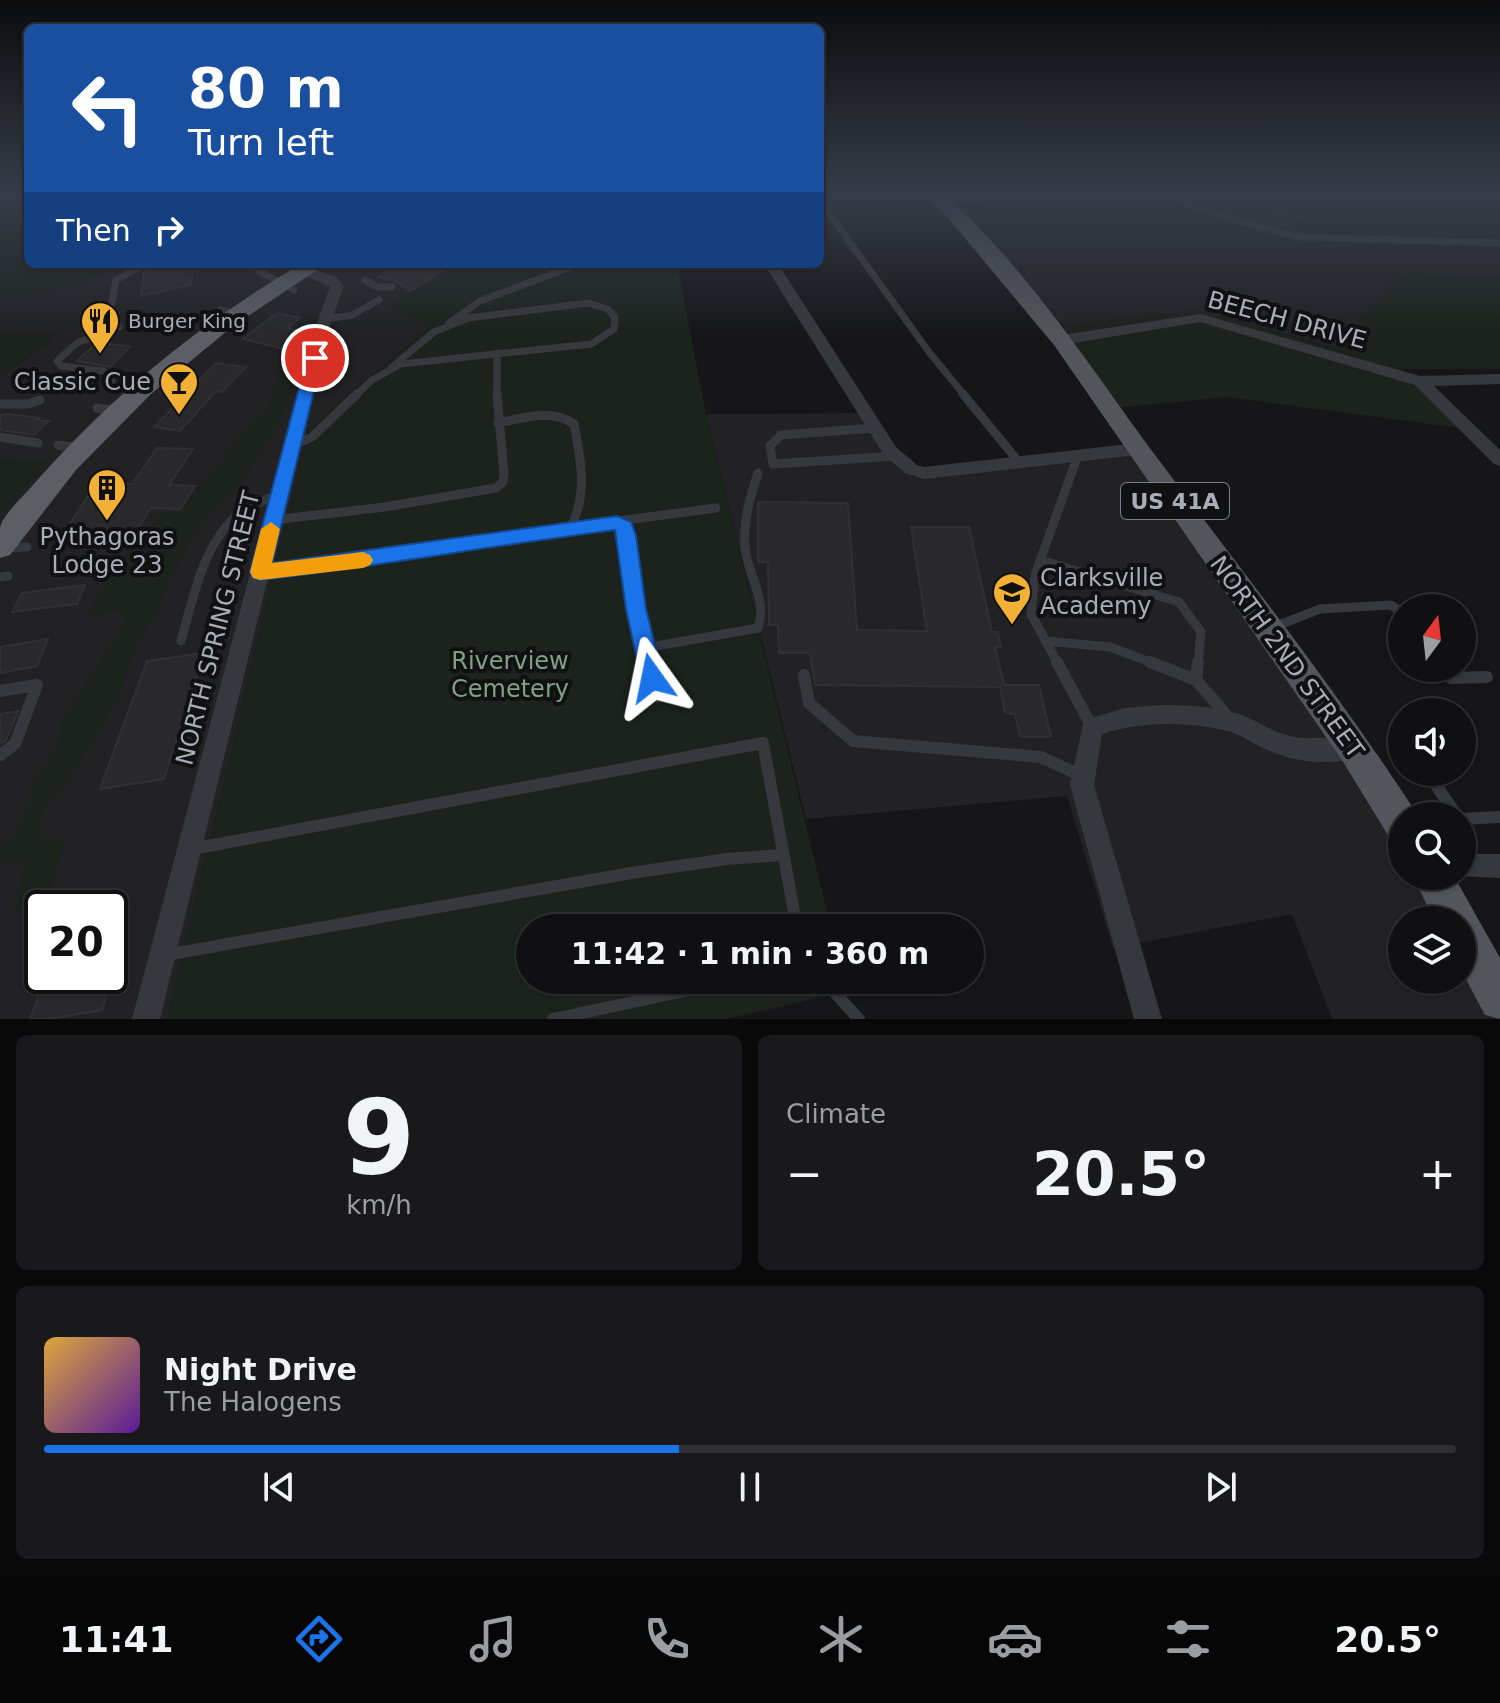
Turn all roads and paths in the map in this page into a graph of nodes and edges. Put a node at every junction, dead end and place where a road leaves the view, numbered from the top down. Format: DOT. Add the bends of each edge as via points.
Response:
graph roads {
  1 [pos="849,241"];
  2 [pos="975,241"];
  3 [pos="1366,241"];
  4 [pos="1500,243"];
  5 [pos="138,268"];
  6 [pos="568,268"];
  7 [pos="774,268"];
  8 [pos="259,271"];
  9 [pos="299,277"];
  10 [pos="365,280"];
  11 [pos="392,287"];
  12 [pos="379,300"];
  13 [pos="111,307"];
  14 [pos="326,319"];
  15 [pos="447,325"];
  16 [pos="119,327"];
  17 [pos="1062,340"];
  18 [pos="497,353"];
  19 [pos="391,368"];
  20 [pos="1500,379"];
  21 [pos="112,381"];
  22 [pos="1420,381"];
  23 [pos="40,400"];
  24 [pos="0,404"];
  25 [pos="498,423"];
  26 [pos="875,428"];
  27 [pos="0,437"];
  28 [pos="38,443"];
  29 [pos="292,446"];
  30 [pos="1137,449"];
  31 [pos="1078,455"];
  32 [pos="895,456"];
  33 [pos="1500,460"];
  34 [pos="1018,461"];
  35 [pos="758,473"];
  36 [pos="279,495"];
  37 [pos="716,508"];
  38 [pos="273,520"];
  39 [pos="617,523"];
  40 [pos="570,529"];
  41 [pos="8,539"];
  42 [pos="1040,560"];
  43 [pos="260,572"];
  44 [pos="1388,605"];
  45 [pos="1268,629"];
  46 [pos="181,641"];
  47 [pos="1046,641"];
  48 [pos="645,648"];
  49 [pos="804,675"];
  50 [pos="1476,677"];
  51 [pos="1487,677"];
  52 [pos="1196,680"];
  53 [pos="0,691"];
  54 [pos="657,697"];
  55 [pos="1234,723"];
  56 [pos="1092,727"];
  57 [pos="1354,748"];
  58 [pos="0,755"];
  59 [pos="1084,777"];
  60 [pos="1388,802"];
  61 [pos="1476,817"];
  62 [pos="1500,817"];
  63 [pos="188,850"];
  64 [pos="782,855"];
  65 [pos="1476,866"];
  66 [pos="1500,866"];
  67 [pos="794,914"];
  68 [pos="162,956"];
  69 [pos="1476,956"];
  70 [pos="670,994"];
  71 [pos="836,994"];
  72 [pos="1500,1000"];
  73 [pos="146,1019"];
  74 [pos="553,1019"];
  75 [pos="859,1019"];
  76 [pos="1148,1019"];
  1 -- 34 [label="lane" via="929,352"];
  2 -- 17 [label="main road, NORTH 2ND STREET / US 41A"];
  3 -- 4 [label="lane"];
  5 -- 13 [label="lane" via="116,280"];
  6 -- 15 [label="lane" via="480,301"];
  7 -- 26 [label="street"];
  8 -- 9 [label="lane"];
  9 -- 14 [label="street, NORTH SPRING STREET" via="331,280 337,286"];
  9 -- 41 [label="highway" via="135,384 69,447"];
  10 -- 11 [label="lane"];
  12 -- 14 [label="lane" via="352,315"];
  14 -- 29 [label="street, NORTH SPRING STREET"];
  15 -- 18 [label="lane" via="575,303 600,305 615,318 614,329 591,344"];
  15 -- 19 [label="lane"];
  16 -- 21 [label="lane" via="77,343 57,361 61,366 103,371"];
  17 -- 22 [label="street, BEECH DRIVE" via="1200,318"];
  17 -- 30 [label="main road, NORTH 2ND STREET / US 41A"];
  18 -- 19 [label="lane"];
  18 -- 25 [label="lane"];
  19 -- 29 [label="lane" via="312,437"];
  20 -- 22 [label="street, BEECH DRIVE"];
  22 -- 33 [label="street"];
  23 -- 24 [label="lane"];
  25 -- 38 [label="lane" via="504,474 496,488"];
  25 -- 40 [label="lane" via="545,415 574,424 582,500"];
  26 -- 32 [label="street"];
  26 -- 32 [label="lane" via="781,435 770,446 773,464"];
  27 -- 28 [label="lane"];
  29 -- 36 [label="street, NORTH SPRING STREET"];
  30 -- 31 [label="street"];
  30 -- 45 [label="main road, NORTH 2ND STREET / US 41A"];
  31 -- 34 [label="street"];
  31 -- 42 [label="lane"];
  32 -- 34 [label="street" via="924,473"];
  35 -- 48 [label="lane" via="745,551 762,611 758,628"];
  36 -- 38 [label="street, NORTH SPRING STREET"];
  36 -- 46 [label="lane" via="252,505 227,528 206,561"];
  37 -- 39 [label="lane"];
  38 -- 43 [label="street, NORTH SPRING STREET"];
  39 -- 40 [label="lane"];
  39 -- 48 [label="lane" via="627,536"];
  40 -- 43 [label="lane"];
  42 -- 47 [label="lane" via="1031,614"];
  42 -- 52 [label="lane" via="1179,602 1201,632"];
  43 -- 63 [label="street, NORTH SPRING STREET"];
  44 -- 45 [label="lane" via="1320,609"];
  45 -- 57 [label="main road, NORTH 2ND STREET / US 41A"];
  47 -- 52 [label="lane" via="1110,647"];
  47 -- 56 [label="lane"];
  48 -- 54 [label="lane"];
  49 -- 59 [label="lane" via="809,703 853,741 1041,757"];
  50 -- 51 [label="lane"];
  52 -- 55 [label="lane"];
  53 -- 58 [label="lane" via="37,685 15,744"];
  55 -- 56 [label="street" via="1193,717 1115,718"];
  55 -- 57 [label="street" via="1276,743 1315,753"];
  56 -- 59 [label="street"];
  57 -- 60 [label="main road, NORTH 2ND STREET / US 41A"];
  59 -- 76 [label="street"];
  61 -- 62 [label="lane"];
  63 -- 64 [label="lane" via="763,743"];
  63 -- 68 [label="street, NORTH SPRING STREET"];
  64 -- 67 [label="lane"];
  64 -- 68 [label="lane" via="631,873"];
  65 -- 66 [label="street"];
  68 -- 73 [label="street, NORTH SPRING STREET"];
  69 -- 72 [label="main road"];
  70 -- 74 [label="lane"];
  71 -- 75 [label="lane"];
}
